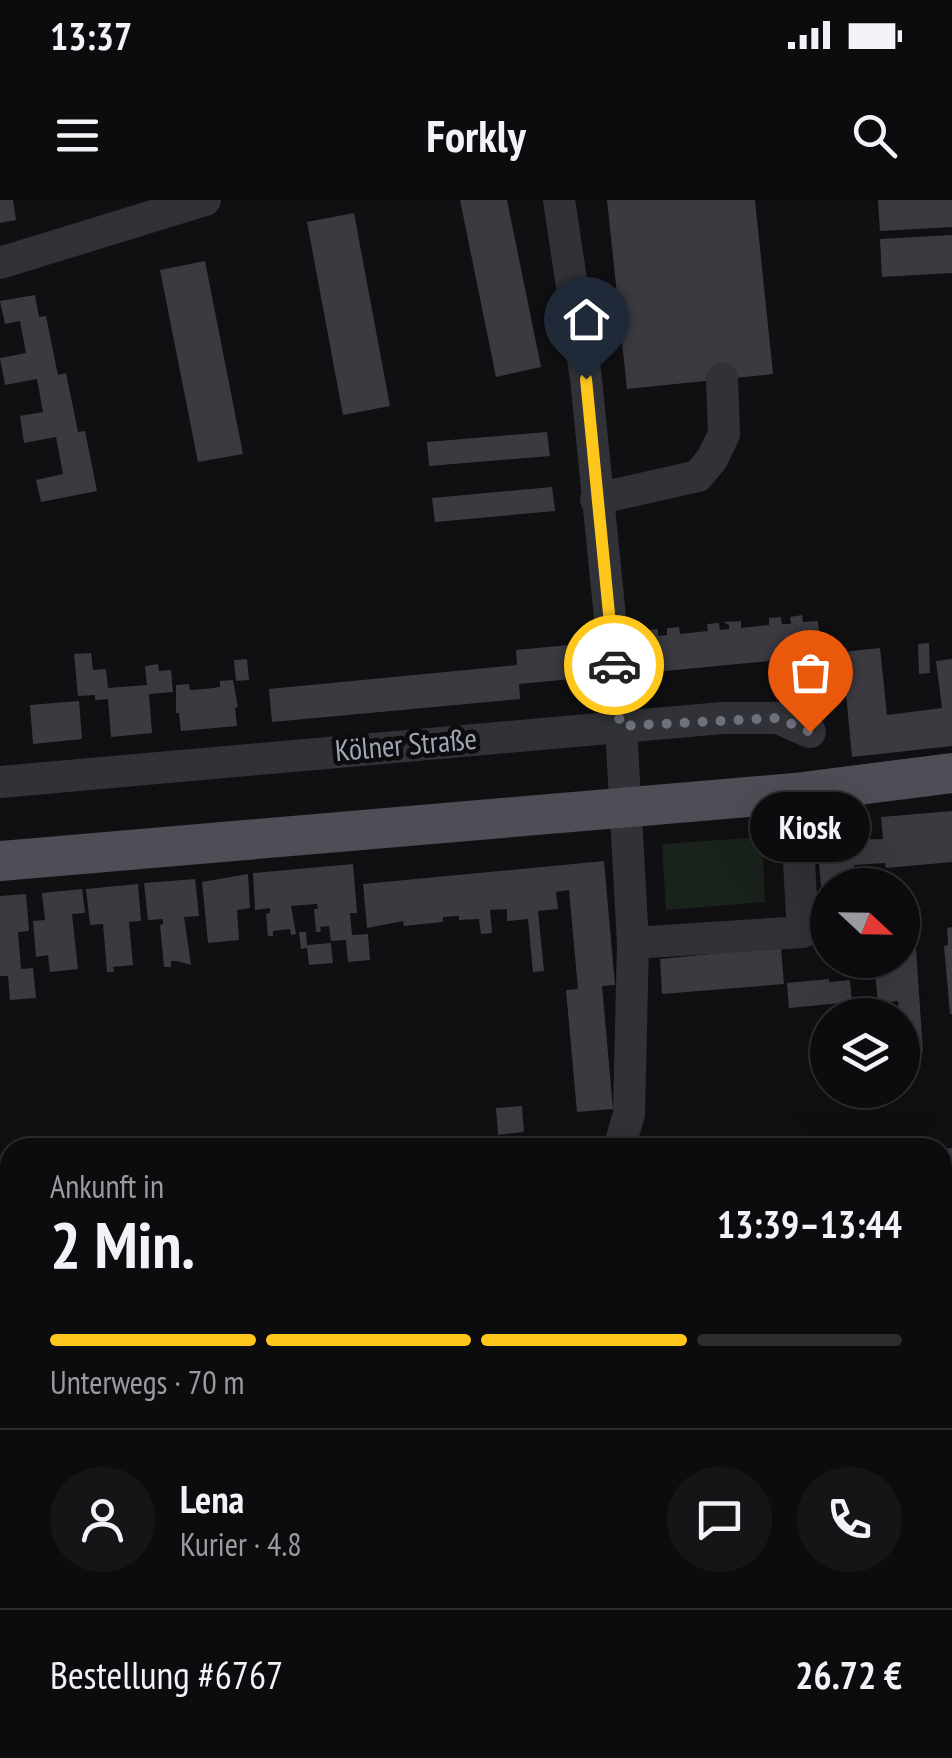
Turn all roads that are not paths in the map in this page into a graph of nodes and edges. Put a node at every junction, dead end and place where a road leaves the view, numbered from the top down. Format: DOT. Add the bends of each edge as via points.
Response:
graph roads {
  1 [pos="204,200"];
  2 [pos="559,200"];
  3 [pos="0,263"];
  4 [pos="722,379"];
  5 [pos="596,499"];
  6 [pos="620,726"];
  7 [pos="810,732"];
  8 [pos="952,772"];
  9 [pos="0,782"];
  10 [pos="795,793"];
  11 [pos="624,807"];
  12 [pos="0,861"];
  13 [pos="633,943"];
  14 [pos="621,1138"];
  1 -- 3 [label="street"];
  2 -- 5 [label="street"];
  4 -- 5 [label="street" via="724,434 698,476"];
  5 -- 6 [label="street"];
  6 -- 7 [label="street, Kölner Straße" via="778,718"];
  6 -- 9 [label="street, Kölner Straße"];
  6 -- 11 [label="street"];
  8 -- 10 [label="main road"];
  10 -- 11 [label="main road"];
  10 -- 13 [label="street" via="803,932"];
  11 -- 12 [label="main road"];
  11 -- 13 [label="street"];
  13 -- 14 [label="street" via="629,1114"];
}
